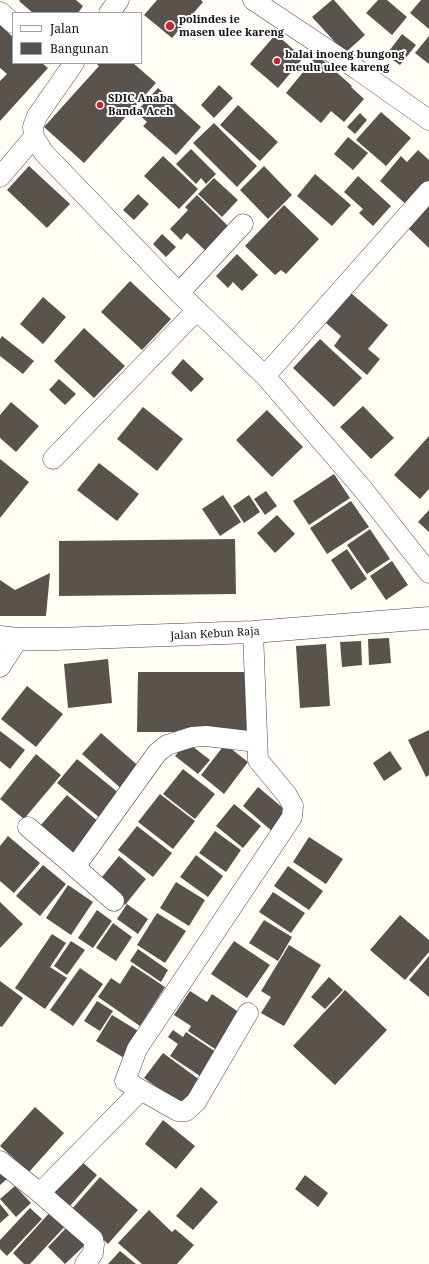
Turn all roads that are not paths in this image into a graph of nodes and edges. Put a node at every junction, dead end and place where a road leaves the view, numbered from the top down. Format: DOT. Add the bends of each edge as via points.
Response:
graph roads {
  1 [pos="119,0"];
  2 [pos="253,0"];
  3 [pos="279,6"];
  4 [pos="0,12"];
  5 [pos="110,12"];
  6 [pos="12,22"];
  7 [pos="67,66"];
  8 [pos="429,120"];
  9 [pos="34,137"];
  10 [pos="0,178"];
  11 [pos="429,191"];
  12 [pos="243,224"];
  13 [pos="179,293"];
  14 [pos="197,310"];
  15 [pos="265,376"];
  16 [pos="53,459"];
  17 [pos="429,573"];
  18 [pos="429,618"];
  19 [pos="253,632"];
  20 [pos="9,638"];
  21 [pos="0,667"];
  22 [pos="257,742"];
  23 [pos="28,828"];
  24 [pos="75,867"];
  25 [pos="114,901"];
  26 [pos="248,1013"];
  27 [pos="141,1090"];
  28 [pos="0,1160"];
  29 [pos="40,1193"];
  30 [pos="85,1264"];
  1 -- 5 [label="street"];
  2 -- 3 [label="street"];
  3 -- 8 [label="street"];
  4 -- 6 [label="street"];
  7 -- 9 [label="street" via="37,116 33,127"];
  9 -- 10 [label="street"];
  9 -- 13 [label="street" via="44,153"];
  11 -- 15 [label="street"];
  12 -- 13 [label="street"];
  13 -- 14 [label="street"];
  14 -- 15 [label="street"];
  14 -- 16 [label="street"];
  15 -- 17 [label="street" via="362,488"];
  18 -- 19 [label="street, Jalan Kebun Raja"];
  19 -- 20 [label="street, Jalan Kebun Raja" via="140,637"];
  19 -- 22 [label="street"];
  20 -- 21 [label="street"];
  22 -- 24 [label="street" via="192,737 167,745 150,763"];
  22 -- 27 [label="street" via="258,760 287,795 293,806 292,817 137,1049 125,1082"];
  23 -- 24 [label="street"];
  24 -- 25 [label="street"];
  26 -- 27 [label="street" via="191,1108 178,1111"];
  27 -- 29 [label="street"];
  28 -- 29 [label="street"];
  29 -- 30 [label="street" via="93,1240 93,1254"];
}
